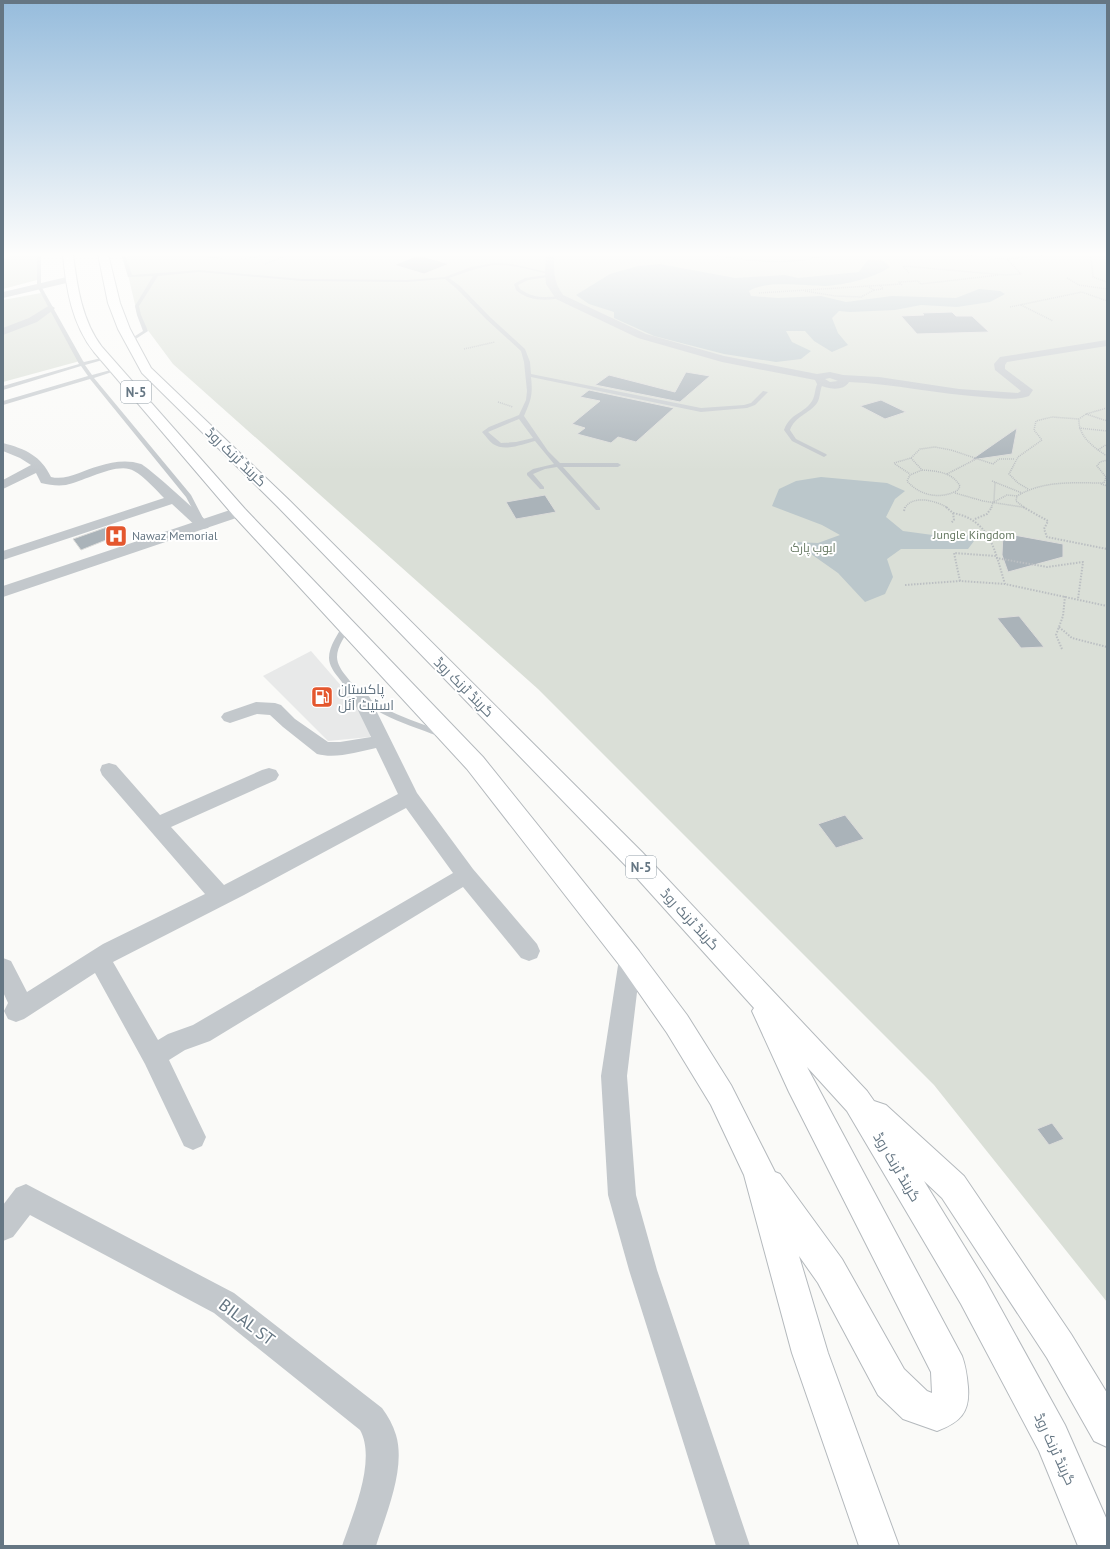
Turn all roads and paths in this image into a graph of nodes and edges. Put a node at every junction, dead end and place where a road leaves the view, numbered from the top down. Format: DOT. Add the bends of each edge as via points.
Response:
graph roads {
  1 [pos="17,326"];
  2 [pos="61,326"];
  3 [pos="84,326"];
  4 [pos="123,326"];
  5 [pos="144,326"];
  6 [pos="497,326"];
  7 [pos="622,326"];
  8 [pos="3,332"];
  9 [pos="509,338"];
  10 [pos="131,341"];
  11 [pos="1107,343"];
  12 [pos="464,349"];
  13 [pos="104,358"];
  14 [pos="84,364"];
  15 [pos="116,369"];
  16 [pos="528,375"];
  17 [pos="92,377"];
  18 [pos="820,380"];
  19 [pos="842,381"];
  20 [pos="3,388"];
  21 [pos="863,390"];
  22 [pos="765,392"];
  23 [pos="959,392"];
  24 [pos="918,397"];
  25 [pos="3,403"];
  26 [pos="1107,408"];
  27 [pos="1086,414"];
  28 [pos="521,416"];
  29 [pos="1079,419"];
  30 [pos="1107,421"];
  31 [pos="1078,428"];
  32 [pos="1107,430"];
  33 [pos="536,439"];
  34 [pos="1107,444"];
  35 [pos="1098,450"];
  36 [pos="6,451"];
  37 [pos="824,454"];
  38 [pos="1107,456"];
  39 [pos="911,458"];
  40 [pos="976,458"];
  41 [pos="1015,459"];
  42 [pos="1107,460"];
  43 [pos="558,465"];
  44 [pos="618,465"];
  45 [pos="39,466"];
  46 [pos="922,470"];
  47 [pos="910,474"];
  48 [pos="947,474"];
  49 [pos="992,481"];
  50 [pos="995,482"];
  51 [pos="1099,483"];
  52 [pos="3,485"];
  53 [pos="1107,486"];
  54 [pos="542,488"];
  55 [pos="1028,489"];
  56 [pos="954,493"];
  57 [pos="1022,493"];
  58 [pos="931,495"];
  59 [pos="1017,496"];
  60 [pos="174,499"];
  61 [pos="931,501"];
  62 [pos="993,503"];
  63 [pos="1023,507"];
  64 [pos="598,509"];
  65 [pos="904,510"];
  66 [pos="239,512"];
  67 [pos="954,513"];
  68 [pos="975,519"];
  69 [pos="951,523"];
  70 [pos="204,525"];
  71 [pos="1107,549"];
  72 [pos="3,556"];
  73 [pos="996,557"];
  74 [pos="960,581"];
  75 [pos="1005,584"];
  76 [pos="905,585"];
  77 [pos="3,592"];
  78 [pos="1065,596"];
  79 [pos="1078,599"];
  80 [pos="1107,606"];
  81 [pos="347,626"];
  82 [pos="1058,627"];
  83 [pos="1107,647"];
  84 [pos="1062,649"];
  85 [pos="361,698"];
  86 [pos="230,717"];
  87 [pos="452,738"];
  88 [pos="382,741"];
  89 [pos="109,770"];
  90 [pos="268,774"];
  91 [pos="409,797"];
  92 [pos="156,825"];
  93 [pos="466,875"];
  94 [pos="220,896"];
  95 [pos="529,951"];
  96 [pos="99,959"];
  97 [pos="630,959"];
  98 [pos="3,968"];
  99 [pos="757,992"];
  100 [pos="154,1056"];
  101 [pos="857,1100"];
  102 [pos="193,1137"];
  103 [pos="759,1171"];
  104 [pos="3,1227"];
  105 [pos="1107,1428"];
  106 [pos="359,1546"];
  107 [pos="733,1546"];
  108 [pos="879,1546"];
  109 [pos="1098,1546"];
  1 -- 8 [label="street"];
  2 -- 14 [label="lane"];
  3 -- 13 [label="highway, N-5"];
  4 -- 10 [label="highway, گرینڈ ٹرنک روڈ / N-5"];
  5 -- 10 [label="lane" via="146,331"];
  6 -- 9 [label="lane"];
  7 -- 18 [label="street" via="642,336 722,359"];
  9 -- 12 [label="path"];
  9 -- 16 [label="lane" via="523,350"];
  10 -- 99 [label="highway, گرینڈ ٹرنک روڈ / N-5" via="146,370 283,503 634,859"];
  11 -- 23 [label="street" via="1004,360 999,364 1000,370 1026,388 1027,392 1022,395"];
  13 -- 14 [label="lane"];
  13 -- 15 [label="highway, N-5"];
  14 -- 17 [label="lane"];
  14 -- 20 [label="lane"];
  15 -- 17 [label="lane"];
  15 -- 66 [label="highway, N-5"];
  16 -- 22 [label="lane" via="701,410 745,407 753,404"];
  16 -- 28 [label="lane" via="529,400"];
  17 -- 25 [label="lane"];
  17 -- 70 [label="lane" via="189,496"];
  18 -- 19 [label="street" via="829,375"];
  18 -- 37 [label="lane" via="814,404 791,420 787,430 794,440"];
  19 -- 21 [label="street"];
  19 -- 23 [label="street" via="879,380"];
  23 -- 24 [label="street" via="935,397"];
  26 -- 27 [label="path"];
  27 -- 29 [label="path"];
  27 -- 30 [label="path"];
  28 -- 33 [label="lane"];
  28 -- 33 [label="lane" via="488,428 486,432 496,444 506,446"];
  29 -- 31 [label="path"];
  29 -- 41 [label="path" via="1060,416 1036,421 1034,430 1042,440"];
  31 -- 32 [label="path"];
  31 -- 35 [label="path"];
  33 -- 43 [label="lane"];
  34 -- 35 [label="path"];
  35 -- 38 [label="path"];
  36 -- 45 [label="street" via="32,459"];
  39 -- 40 [label="path" via="920,449 935,447"];
  39 -- 46 [label="path"];
  39 -- 47 [label="path" via="894,464"];
  40 -- 41 [label="path" via="993,464 999,459"];
  40 -- 48 [label="path"];
  41 -- 55 [label="path" via="1009,474"];
  42 -- 51 [label="path" via="1096,466 1106,477 1104,483"];
  43 -- 44 [label="lane"];
  43 -- 54 [label="lane" via="532,470 529,474"];
  43 -- 64 [label="lane"];
  45 -- 52 [label="street"];
  45 -- 60 [label="street" via="46,480 62,483 105,467 130,464 138,467"];
  46 -- 47 [label="path"];
  46 -- 48 [label="path"];
  47 -- 58 [label="path" via="907,477 910,486"];
  48 -- 56 [label="path" via="960,486"];
  49 -- 50 [label="path"];
  50 -- 57 [label="path"];
  50 -- 62 [label="path"];
  51 -- 53 [label="path"];
  51 -- 55 [label="path" via="1042,484"];
  55 -- 57 [label="path"];
  56 -- 58 [label="path"];
  56 -- 62 [label="path"];
  57 -- 59 [label="path"];
  58 -- 61 [label="path"];
  59 -- 62 [label="path" via="1007,495"];
  59 -- 63 [label="path" via="1016,501"];
  60 -- 70 [label="street"];
  60 -- 72 [label="street"];
  61 -- 65 [label="path" via="915,501 905,506"];
  61 -- 67 [label="path" via="947,507"];
  62 -- 63 [label="path"];
  62 -- 68 [label="path" via="989,514"];
  63 -- 71 [label="path" via="1048,521 1044,528 1047,537"];
  66 -- 70 [label="street"];
  66 -- 81 [label="highway, N-5"];
  67 -- 68 [label="path"];
  67 -- 69 [label="path" via="954,520"];
  68 -- 73 [label="path" via="983,527"];
  70 -- 77 [label="street"];
  73 -- 74 [label="path" via="954,553"];
  73 -- 75 [label="path"];
  73 -- 79 [label="path" via="1047,567 1083,562"];
  74 -- 75 [label="path"];
  74 -- 76 [label="path"];
  75 -- 78 [label="path"];
  78 -- 79 [label="path"];
  78 -- 82 [label="path" via="1063,616"];
  79 -- 80 [label="path"];
  81 -- 85 [label="lane" via="334,650 333,662 343,679"];
  81 -- 87 [label="highway, N-5"];
  82 -- 83 [label="path" via="1072,638"];
  82 -- 84 [label="path" via="1056,635"];
  85 -- 87 [label="lane" via="402,719"];
  85 -- 88 [label="street"];
  86 -- 88 [label="street" via="256,708 275,709 324,749 340,749"];
  87 -- 97 [label="highway, N-5" via="475,763"];
  88 -- 91 [label="street"];
  89 -- 92 [label="street"];
  90 -- 92 [label="street"];
  91 -- 93 [label="street"];
  91 -- 94 [label="street"];
  92 -- 94 [label="street"];
  93 -- 95 [label="street"];
  93 -- 100 [label="street" via="201,1032 177,1042"];
  94 -- 96 [label="street"];
  96 -- 98 [label="street" via="16,1004"];
  96 -- 100 [label="street"];
  97 -- 103 [label="highway, N-5" via="677,1024 721,1095"];
  97 -- 107 [label="street" via="614,1076 622,1195 643,1270"];
  99 -- 101 [label="highway, گرینڈ ٹرنک روڈ / N-5"];
  99 -- 103 [label="highway" via="799,1082 949,1369 951,1401 937,1413 916,1406 891,1382 830,1271"];
  100 -- 102 [label="street"];
  101 -- 105 [label="highway" via="954,1187 1059,1346"];
  101 -- 109 [label="highway, گرینڈ ٹرنک روڈ / N-5" via="973,1292 1052,1438"];
  103 -- 108 [label="highway, N-5" via="810,1353"];
  104 -- 106 [label="street, BILAL ST" via="26,1198 224,1303 371,1419 380,1435 383,1452 381,1472"];
}
